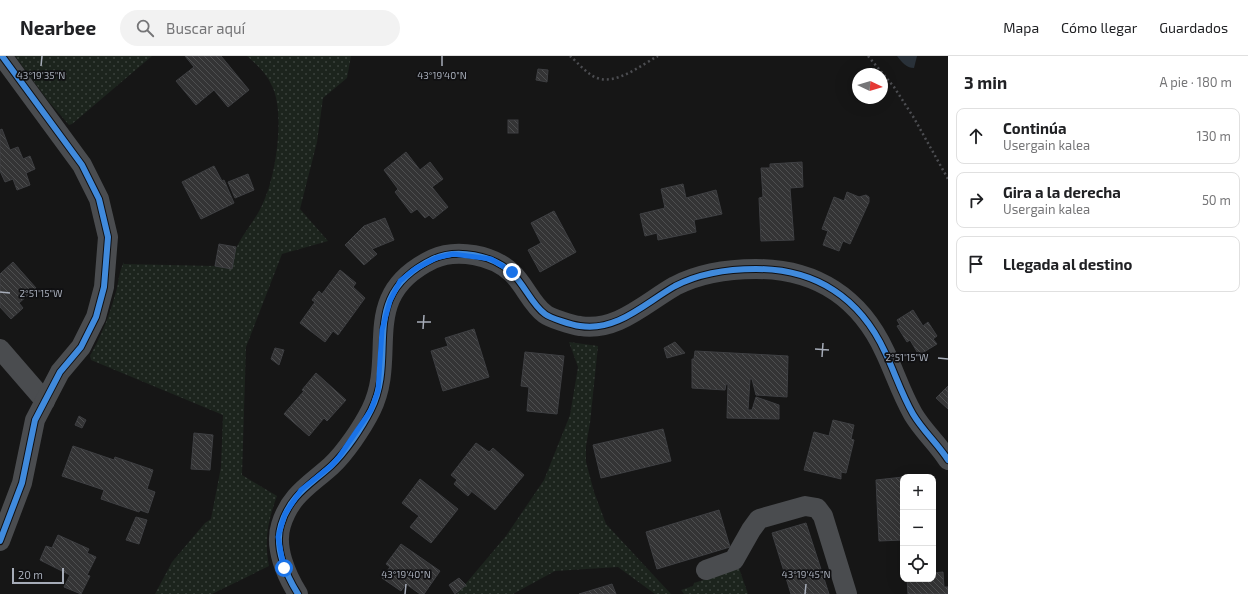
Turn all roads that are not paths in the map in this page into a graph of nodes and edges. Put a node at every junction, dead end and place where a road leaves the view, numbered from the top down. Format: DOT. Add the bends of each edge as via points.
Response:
graph roads {
  1 [pos="2,56"];
  2 [pos="0,349"];
  3 [pos="45,401"];
  4 [pos="948,460"];
  5 [pos="0,541"];
  6 [pos="706,570"];
  7 [pos="298,594"];
  8 [pos="848,594"];
  1 -- 3 [label="street" via="82,165 99,199 108,237 104,287 96,317 81,347 60,372"];
  2 -- 3 [label="street"];
  3 -- 5 [label="street" via="36,420 22,483"];
  4 -- 7 [label="street" via="915,416 897,384 884,351 852,304 838,292 807,276 768,269 712,272 675,286 616,322 580,326 545,315 512,272 491,259 453,254 436,258 415,269 400,281 390,301 382,330 378,391 371,410 339,457 301,490 285,514 278,537 284,568"];
  6 -- 8 [label="street" via="734,560 759,519 805,506 817,508 823,516"];
}
